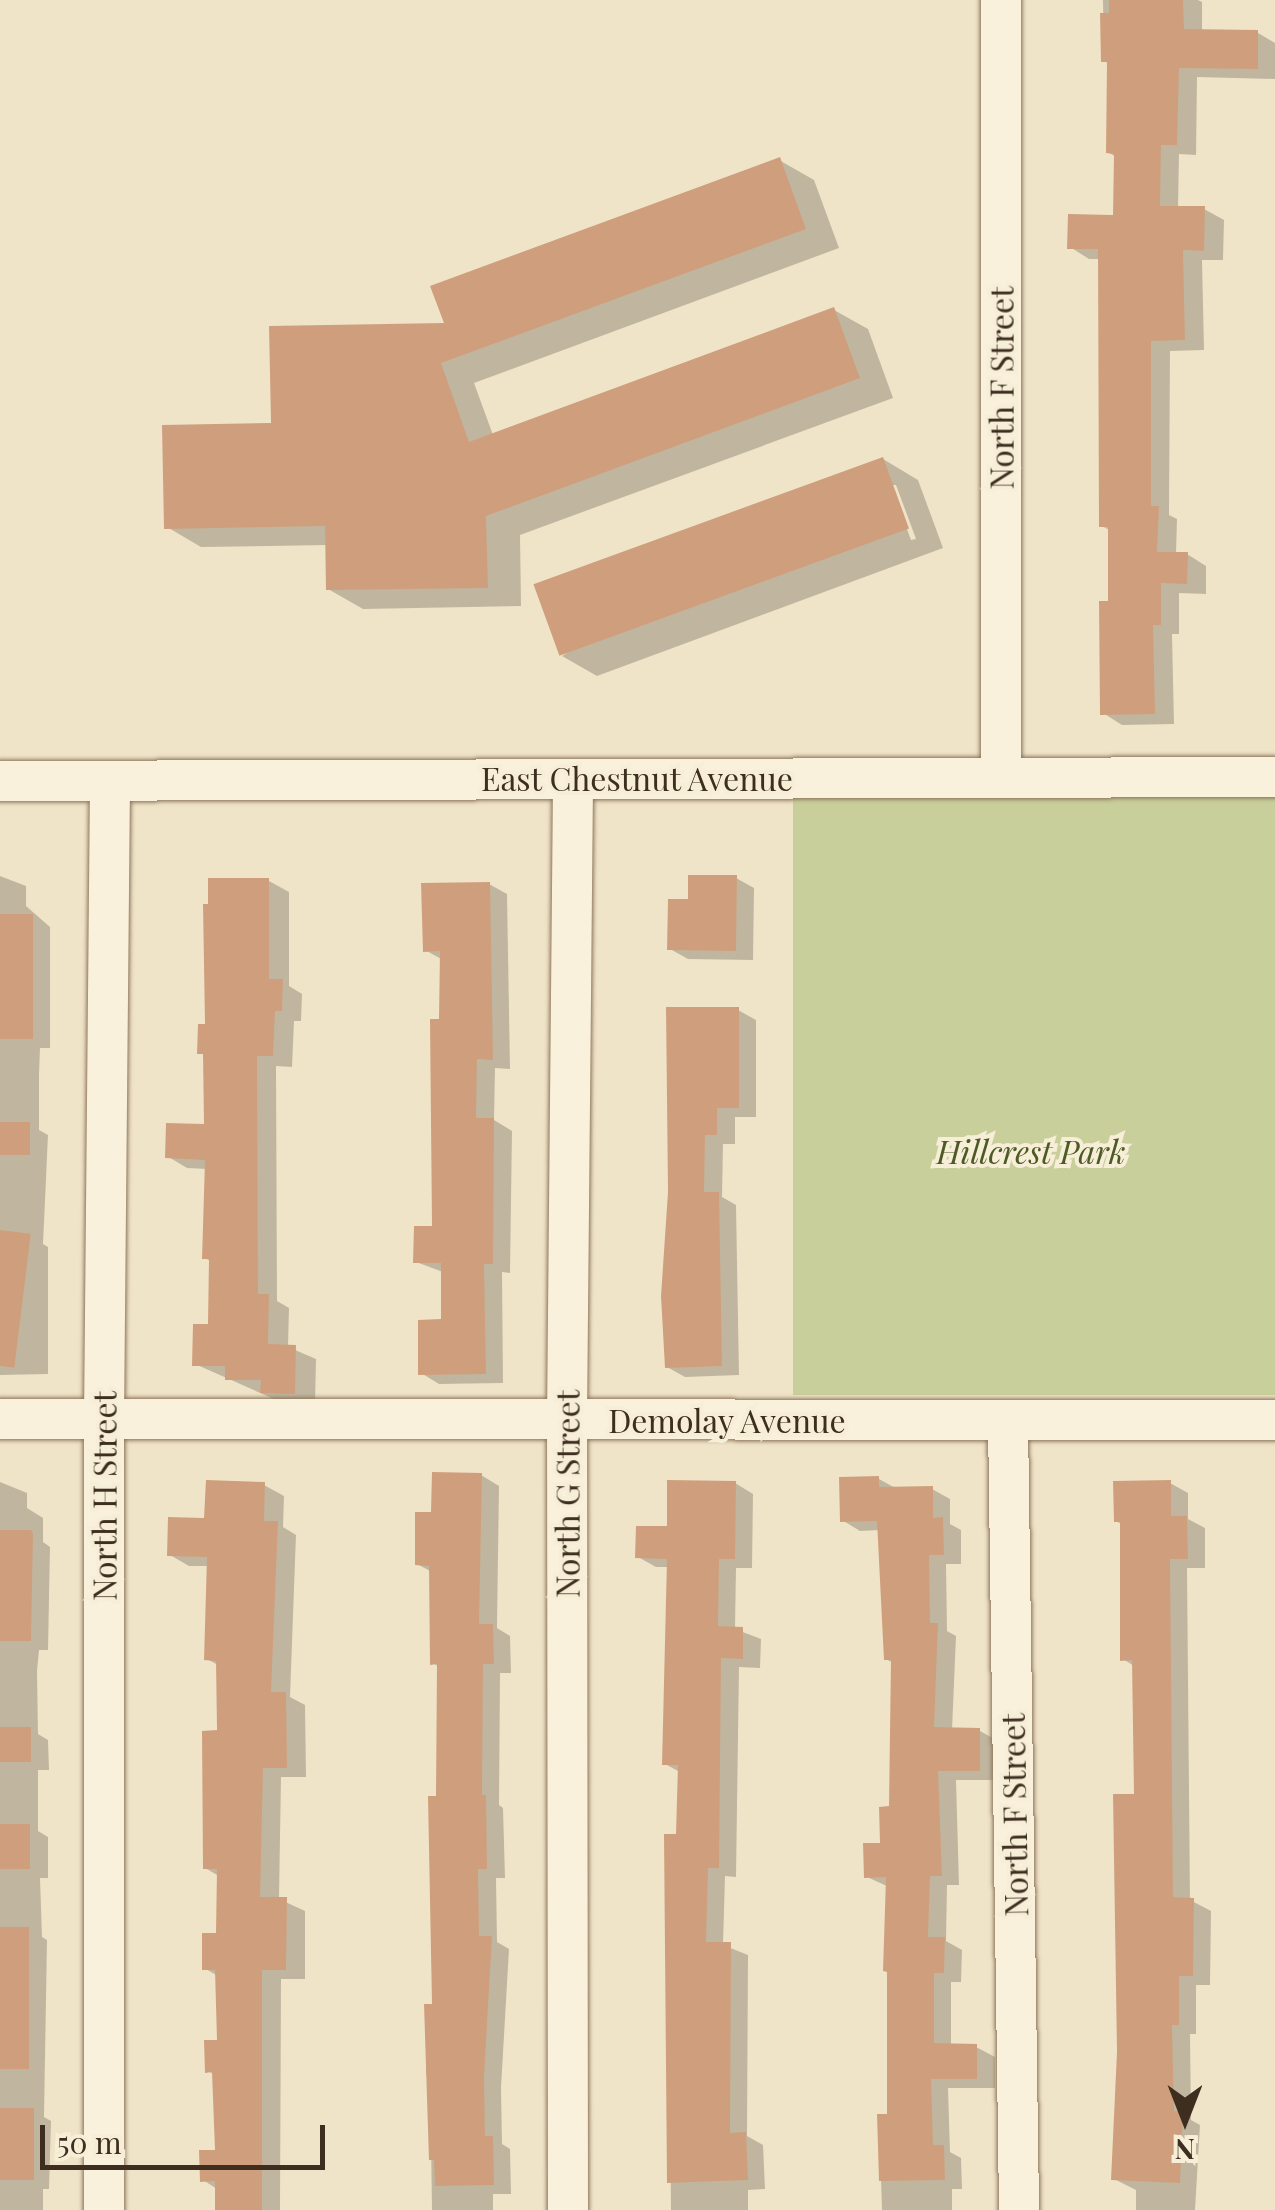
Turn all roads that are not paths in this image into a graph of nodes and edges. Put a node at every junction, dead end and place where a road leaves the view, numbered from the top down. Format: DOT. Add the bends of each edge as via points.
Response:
graph roads {
  1 [pos="1001,0"];
  2 [pos="1001,776"];
  3 [pos="1275,777"];
  4 [pos="572,778"];
  5 [pos="0,781"];
  6 [pos="110,782"];
  7 [pos="0,1419"];
  8 [pos="104,1420"];
  9 [pos="567,1420"];
  10 [pos="1008,1420"];
  11 [pos="1275,1420"];
  12 [pos="104,2210"];
  13 [pos="568,2210"];
  14 [pos="1019,2210"];
  1 -- 2 [label="street, North F Street"];
  2 -- 3 [label="street, East Chestnut Avenue"];
  2 -- 4 [label="street, East Chestnut Avenue"];
  4 -- 6 [label="street, East Chestnut Avenue"];
  4 -- 9 [label="street, North G Street"];
  5 -- 6 [label="street, East Chestnut Avenue"];
  6 -- 8 [label="street, North H Street"];
  7 -- 8 [label="street, Demolay Avenue"];
  8 -- 9 [label="street, Demolay Avenue"];
  8 -- 12 [label="street, North H Street"];
  9 -- 10 [label="street, Demolay Avenue"];
  9 -- 13 [label="street, North G Street"];
  10 -- 11 [label="street, Demolay Avenue"];
  10 -- 14 [label="street, North F Street"];
}
